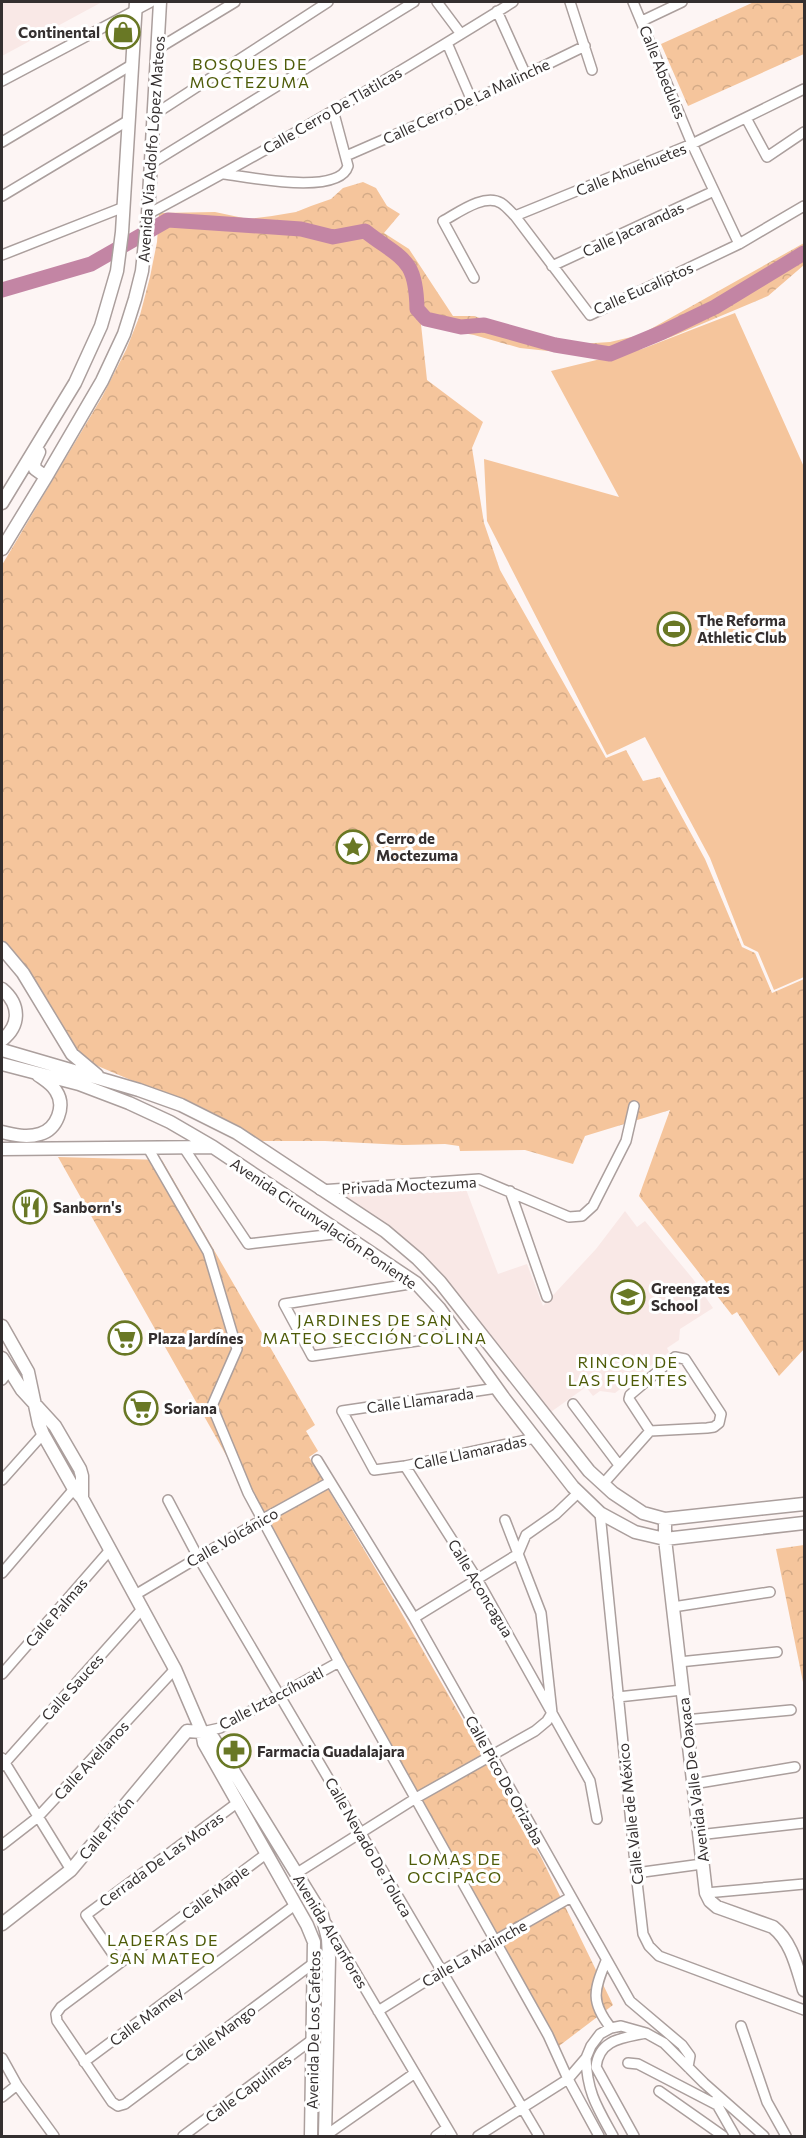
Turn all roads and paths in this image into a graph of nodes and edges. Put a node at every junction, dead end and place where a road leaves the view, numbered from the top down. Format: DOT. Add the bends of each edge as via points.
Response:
graph roads {
  1 [pos="151,2"];
  2 [pos="160,2"];
  3 [pos="235,2"];
  4 [pos="328,2"];
  5 [pos="414,2"];
  6 [pos="438,2"];
  7 [pos="513,2"];
  8 [pos="570,2"];
  9 [pos="633,2"];
  10 [pos="682,2"];
  11 [pos="136,6"];
  12 [pos="497,11"];
  13 [pos="642,21"];
  14 [pos="461,34"];
  15 [pos="447,43"];
  16 [pos="585,46"];
  17 [pos="159,48"];
  18 [pos="133,64"];
  19 [pos="592,70"];
  20 [pos="525,74"];
  21 [pos="2,81"];
  22 [pos="804,89"];
  23 [pos="471,100"];
  24 [pos="333,110"];
  25 [pos="155,114"];
  26 [pos="746,118"];
  27 [pos="129,120"];
  28 [pos="804,132"];
  29 [pos="2,142"];
  30 [pos="693,144"];
  31 [pos="346,156"];
  32 [pos="152,163"];
  33 [pos="224,174"];
  34 [pos="714,191"];
  35 [pos="2,196"];
  36 [pos="804,206"];
  37 [pos="124,207"];
  38 [pos="515,216"];
  39 [pos="148,220"];
  40 [pos="739,244"];
  41 [pos="2,255"];
  42 [pos="552,266"];
  43 [pos="474,279"];
  44 [pos="51,423"];
  45 [pos="46,477"];
  46 [pos="2,502"];
  47 [pos="2,549"];
  48 [pos="2,948"];
  49 [pos="2,989"];
  50 [pos="2,1040"];
  51 [pos="2,1050"];
  52 [pos="2,1064"];
  53 [pos="33,1071"];
  54 [pos="103,1079"];
  55 [pos="634,1106"];
  56 [pos="2,1132"];
  57 [pos="213,1147"];
  58 [pos="148,1148"];
  59 [pos="184,1148"];
  60 [pos="2,1149"];
  61 [pos="320,1190"];
  62 [pos="510,1191"];
  63 [pos="344,1233"];
  64 [pos="416,1283"];
  65 [pos="547,1297"];
  66 [pos="2,1326"];
  67 [pos="459,1335"];
  68 [pos="2,1358"];
  69 [pos="5,1376"];
  70 [pos="497,1388"];
  71 [pos="34,1402"];
  72 [pos="573,1404"];
  73 [pos="342,1411"];
  74 [pos="650,1431"];
  75 [pos="43,1434"];
  76 [pos="535,1438"];
  77 [pos="317,1460"];
  78 [pos="581,1460"];
  79 [pos="620,1465"];
  80 [pos="405,1466"];
  81 [pos="589,1471"];
  82 [pos="564,1475"];
  83 [pos="2,1480"];
  84 [pos="330,1482"];
  85 [pos="603,1484"];
  86 [pos="80,1490"];
  87 [pos="576,1490"];
  88 [pos="168,1500"];
  89 [pos="804,1504"];
  90 [pos="600,1513"];
  91 [pos="707,1515"];
  92 [pos="263,1519"];
  93 [pos="665,1519"];
  94 [pos="505,1520"];
  95 [pos="804,1523"];
  96 [pos="708,1535"];
  97 [pos="665,1539"];
  98 [pos="110,1550"];
  99 [pos="518,1554"];
  100 [pos="198,1557"];
  101 [pos="2,1573"];
  102 [pos="477,1579"];
  103 [pos="770,1592"];
  104 [pos="135,1594"];
  105 [pos="673,1607"];
  106 [pos="143,1608"];
  107 [pos="414,1618"];
  108 [pos="777,1652"];
  109 [pos="339,1662"];
  110 [pos="679,1662"];
  111 [pos="175,1669"];
  112 [pos="2,1674"];
  113 [pos="682,1690"];
  114 [pos="280,1695"];
  115 [pos="618,1698"];
  116 [pos="791,1710"];
  117 [pos="552,1713"];
  118 [pos="685,1720"];
  119 [pos="202,1732"];
  120 [pos="491,1756"];
  121 [pos="3,1762"];
  122 [pos="795,1767"];
  123 [pos="693,1784"];
  124 [pos="416,1798"];
  125 [pos="237,1803"];
  126 [pos="38,1817"];
  127 [pos="597,1819"];
  128 [pos="804,1823"];
  129 [pos="361,1833"];
  130 [pos="698,1835"];
  131 [pos="2,1845"];
  132 [pos="266,1854"];
  133 [pos="702,1864"];
  134 [pos="71,1870"];
  135 [pos="297,1872"];
  136 [pos="636,1873"];
  137 [pos="804,1884"];
  138 [pos="706,1893"];
  139 [pos="571,1898"];
  140 [pos="295,1905"];
  141 [pos="322,1915"];
  142 [pos="2,1924"];
  143 [pos="307,1925"];
  144 [pos="496,1940"];
  145 [pos="606,1961"];
  146 [pos="315,1962"];
  147 [pos="119,1963"];
  148 [pos="442,1971"];
  149 [pos="804,1990"];
  150 [pos="804,2010"];
  151 [pos="378,2011"];
  152 [pos="741,2026"];
  153 [pos="611,2028"];
  154 [pos="646,2033"];
  155 [pos="313,2038"];
  156 [pos="2,2058"];
  157 [pos="586,2058"];
  158 [pos="84,2062"];
  159 [pos="628,2063"];
  160 [pos="688,2067"];
  161 [pos="415,2073"];
  162 [pos="568,2079"];
  163 [pos="704,2083"];
  164 [pos="17,2085"];
  165 [pos="659,2091"];
  166 [pos="2,2097"];
  167 [pos="717,2104"];
  168 [pos="523,2108"];
  169 [pos="450,2132"];
  170 [pos="54,2136"];
  171 [pos="183,2136"];
  172 [pos="311,2136"];
  173 [pos="325,2136"];
  174 [pos="436,2136"];
  175 [pos="478,2136"];
  176 [pos="539,2136"];
  177 [pos="599,2136"];
  178 [pos="613,2136"];
  179 [pos="634,2136"];
  180 [pos="723,2136"];
  181 [pos="735,2136"];
  182 [pos="764,2136"];
  183 [pos="786,2136"];
  1 -- 11 [label="street"];
  2 -- 17 [label="main road, Avenida Via Adolfo López Mateos"];
  3 -- 17 [label="street"];
  4 -- 25 [label="street"];
  5 -- 32 [label="street"];
  6 -- 14 [label="street"];
  7 -- 12 [label="street, Calle Cerro De Tlatilcas"];
  8 -- 16 [label="street"];
  9 -- 13 [label="street, Calle Abedules"];
  10 -- 13 [label="street"];
  11 -- 18 [label="main road, Avenida Via Adolfo López Mateos"];
  11 -- 21 [label="street"];
  12 -- 14 [label="street, Calle Cerro De Tlatilcas"];
  12 -- 20 [label="street"];
  13 -- 30 [label="street, Calle Abedules"];
  14 -- 15 [label="street, Calle Cerro De Tlatilcas"];
  15 -- 23 [label="street"];
  15 -- 24 [label="street, Calle Cerro De Tlatilcas"];
  16 -- 19 [label="street"];
  16 -- 20 [label="street, Calle Cerro De La Malinche"];
  17 -- 25 [label="main road, Avenida Via Adolfo López Mateos"];
  18 -- 27 [label="main road, Avenida Via Adolfo López Mateos"];
  18 -- 29 [label="street"];
  20 -- 23 [label="street, Calle Cerro De La Malinche"];
  22 -- 26 [label="street, Calle Ahuehuetes"];
  23 -- 31 [label="street, Calle Cerro De La Malinche"];
  24 -- 31 [label="street"];
  24 -- 33 [label="street, Calle Cerro De Tlatilcas"];
  25 -- 32 [label="main road, Avenida Via Adolfo López Mateos"];
  26 -- 28 [label="street" via="767,157"];
  26 -- 30 [label="street, Calle Ahuehuetes"];
  27 -- 35 [label="street"];
  27 -- 37 [label="main road, Avenida Via Adolfo López Mateos"];
  30 -- 34 [label="street, Calle Abedules"];
  30 -- 38 [label="street, Calle Ahuehuetes"];
  31 -- 33 [label="street" via="346,173 314,184"];
  32 -- 39 [label="main road, Avenida Via Adolfo López Mateos"];
  33 -- 39 [label="street, Calle Cerro De Tlatilcas"];
  34 -- 40 [label="street, Calle Abedules"];
  34 -- 42 [label="street, Calle Jacarandas"];
  36 -- 40 [label="street, Calle Eucaliptos"];
  37 -- 41 [label="street"];
  37 -- 44 [label="main road, Avenida Via Adolfo López Mateos" via="117,271 101,326 75,383"];
  38 -- 42 [label="street, Calle Eucaliptos"];
  38 -- 43 [label="street" via="492,200 443,221"];
  39 -- 45 [label="main road, Avenida Via Adolfo López Mateos" via="142,271 124,334 102,381"];
  40 -- 42 [label="street, Calle Eucaliptos" via="591,315"];
  44 -- 45 [label="main road" via="34,463"];
  44 -- 46 [label="main road, Avenida Via Adolfo López Mateos"];
  45 -- 47 [label="main road, Avenida Via Adolfo López Mateos"];
  48 -- 54 [label="main road" via="72,1054"];
  49 -- 50 [label="main road" via="16,1009 14,1026"];
  51 -- 54 [label="main road, Avenida Circunvalación Poniente"];
  52 -- 53 [label="main road, Avenida Circunvalación Poniente"];
  53 -- 56 [label="main road" via="58,1093 56,1121 48,1130 32,1136"];
  53 -- 57 [label="main road, Avenida Circunvalación Poniente" via="129,1103"];
  54 -- 61 [label="main road, Avenida Circunvalación Poniente" via="181,1105 237,1133"];
  55 -- 62 [label="street, Privada Moctezuma" via="626,1141 593,1206 582,1216 569,1217"];
  57 -- 59 [label="main road"];
  57 -- 63 [label="main road, Avenida Circunvalación Poniente"];
  58 -- 59 [label="main road"];
  58 -- 60 [label="main road"];
  58 -- 92 [label="street" via="208,1252 237,1349 212,1406"];
  59 -- 63 [label="street" via="248,1244"];
  61 -- 62 [label="street, Privada Moctezuma" via="479,1179"];
  61 -- 78 [label="main road, Avenida Circunvalación Poniente" via="385,1231 441,1282"];
  62 -- 65 [label="street"];
  63 -- 64 [label="main road, Avenida Circunvalación Poniente"];
  64 -- 67 [label="main road, Avenida Circunvalación Poniente"];
  64 -- 67 [label="street" via="284,1304 312,1356"];
  66 -- 71 [label="main road, Avenida Alcanfores" via="28,1372"];
  67 -- 70 [label="main road, Avenida Circunvalación Poniente"];
  68 -- 69 [label="main road, Avenida Alcanfores"];
  69 -- 71 [label="main road, Avenida Alcanfores"];
  70 -- 73 [label="street, Calle Llamarada"];
  70 -- 76 [label="main road, Avenida Circunvalación Poniente"];
  71 -- 75 [label="main road, Avenida Alcanfores"];
  71 -- 86 [label="main road, Avenida Alcanfores" via="55,1426 80,1469"];
  72 -- 79 [label="street"];
  73 -- 80 [label="street, Calle Llamaradas" via="374,1470"];
  74 -- 74 [label="street" via="719,1424 721,1414 685,1359 675,1357 630,1395"];
  74 -- 79 [label="street"];
  75 -- 83 [label="street"];
  75 -- 86 [label="main road, Avenida Alcanfores"];
  76 -- 80 [label="street, Calle Llamaradas"];
  76 -- 82 [label="main road, Avenida Circunvalación Poniente"];
  77 -- 84 [label="street, Calle Pico De Orizaba"];
  78 -- 81 [label="main road, Avenida Circunvalación Poniente"];
  78 -- 82 [label="main road" via="577,1470"];
  79 -- 85 [label="street"];
  80 -- 102 [label="street, Calle Aconcagua"];
  81 -- 85 [label="main road, Avenida Circunvalación Poniente"];
  81 -- 87 [label="main road" via="579,1477"];
  82 -- 87 [label="main road, Avenida Circunvalación Poniente"];
  84 -- 92 [label="street, Calle Volcánico"];
  84 -- 107 [label="street, Calle Pico De Orizaba"];
  85 -- 93 [label="main road, Avenida Circunvalación Poniente" via="643,1513"];
  86 -- 98 [label="main road, Avenida Alcanfores"];
  86 -- 101 [label="street"];
  87 -- 90 [label="main road, Avenida Circunvalación Poniente"];
  87 -- 99 [label="street" via="556,1514 526,1535"];
  88 -- 100 [label="street, Calle Nevado De Toluca"];
  89 -- 91 [label="main road, Avenida Circunvalación Poniente"];
  90 -- 97 [label="main road, Avenida Circunvalación Poniente" via="635,1532"];
  90 -- 115 [label="street, Calle Valle de México"];
  91 -- 93 [label="main road, Avenida Circunvalación Poniente"];
  91 -- 96 [label="main road"];
  92 -- 100 [label="street, Calle Volcánico"];
  92 -- 109 [label="street"];
  93 -- 97 [label="main road, Avenida Valle De Oaxaca"];
  94 -- 99 [label="street"];
  95 -- 96 [label="main road, Avenida Circunvalación Poniente"];
  96 -- 97 [label="main road, Avenida Circunvalación Poniente"];
  97 -- 105 [label="main road, Avenida Valle De Oaxaca"];
  98 -- 104 [label="main road, Avenida Alcanfores"];
  98 -- 112 [label="street, Calle Palmas"];
  99 -- 102 [label="street"];
  99 -- 117 [label="street" via="541,1613"];
  100 -- 104 [label="street, Calle Volcánico"];
  100 -- 114 [label="street, Calle Nevado De Toluca"];
  102 -- 107 [label="street"];
  102 -- 117 [label="street, Calle Aconcagua"];
  103 -- 105 [label="street"];
  104 -- 106 [label="main road, Avenida Alcanfores"];
  105 -- 110 [label="main road, Avenida Valle De Oaxaca"];
  106 -- 111 [label="main road, Avenida Alcanfores"];
  106 -- 121 [label="street, Calle Sauces"];
  107 -- 120 [label="street, Calle Pico De Orizaba"];
  108 -- 110 [label="street"];
  109 -- 114 [label="street, Calle Iztaccíhuatl"];
  109 -- 124 [label="street"];
  110 -- 113 [label="main road, Avenida Valle De Oaxaca"];
  111 -- 119 [label="main road, Avenida Alcanfores"];
  111 -- 126 [label="street, Calle Avellanos"];
  113 -- 115 [label="street"];
  113 -- 118 [label="main road, Avenida Valle De Oaxaca"];
  114 -- 119 [label="street, Calle Iztaccíhuatl" via="220,1728"];
  114 -- 129 [label="street, Calle Nevado De Toluca"];
  115 -- 136 [label="street, Calle Valle de México"];
  116 -- 118 [label="street"];
  117 -- 120 [label="street" via="535,1731"];
  117 -- 127 [label="street, Calle Aconcagua" via="590,1781"];
  118 -- 123 [label="main road, Avenida Valle De Oaxaca"];
  119 -- 125 [label="main road, Avenida Alcanfores" via="204,1743"];
  119 -- 134 [label="main road, Calle Piñón" via="187,1731"];
  119 -- 135 [label="main road, Avenida Alcanfores" via="213,1738"];
  120 -- 124 [label="street"];
  120 -- 139 [label="street, Calle Pico De Orizaba"];
  121 -- 126 [label="street"];
  122 -- 123 [label="street"];
  123 -- 130 [label="main road, Avenida Valle De Oaxaca"];
  124 -- 129 [label="street"];
  124 -- 144 [label="street"];
  125 -- 132 [label="main road, Avenida Alcanfores"];
  125 -- 147 [label="street, Cerrada De Las Moras" via="86,1915"];
  126 -- 131 [label="street, Calle Avellanos"];
  126 -- 134 [label="street"];
  128 -- 130 [label="street"];
  129 -- 135 [label="street"];
  129 -- 148 [label="street, Calle Nevado De Toluca"];
  130 -- 133 [label="main road, Avenida Valle De Oaxaca"];
  132 -- 140 [label="main road, Avenida Alcanfores"];
  132 -- 147 [label="street, Calle Maple"];
  133 -- 136 [label="street"];
  133 -- 138 [label="main road, Avenida Valle De Oaxaca"];
  134 -- 142 [label="main road, Calle Piñón"];
  135 -- 141 [label="main road, Avenida Alcanfores"];
  136 -- 150 [label="street, Calle Valle de México" via="644,1934 659,1956"];
  137 -- 138 [label="street"];
  138 -- 149 [label="main road" via="717,1907 780,1933 790,1948"];
  139 -- 144 [label="street, Calle La Malinche"];
  139 -- 145 [label="street, Calle Pico De Orizaba"];
  140 -- 143 [label="main road, Avenida Alcanfores"];
  140 -- 158 [label="street, Calle Mamey"];
  141 -- 143 [label="main road"];
  141 -- 151 [label="street, Avenida Alcanfores"];
  141 -- 173 [label="main road, Avenida De Los Cafetos" via="329,1958"];
  143 -- 146 [label="main road, Avenida De Los Cafetos" via="314,1942"];
  144 -- 148 [label="street, Calle La Malinche"];
  144 -- 162 [label="street"];
  145 -- 153 [label="street" via="595,1998 600,2014"];
  145 -- 160 [label="street, Calle Pico De Orizaba" via="630,2001 682,2045 690,2056"];
  146 -- 155 [label="main road, Avenida De Los Cafetos"];
  146 -- 158 [label="street, Calle Mango" via="124,2104 111,2102"];
  147 -- 158 [label="street, Calle Maple" via="56,2014 57,2022"];
  148 -- 151 [label="street, Calle La Malinche"];
  148 -- 168 [label="street, Calle Nevado De Toluca"];
  151 -- 161 [label="street, Avenida Alcanfores"];
  152 -- 183 [label="street" via="767,2102"];
  153 -- 154 [label="street" via="621,2026"];
  153 -- 157 [label="street" via="600,2034"];
  154 -- 160 [label="street" via="664,2043"];
  154 -- 179 [label="street" via="615,2040 597,2056 596,2067"];
  155 -- 171 [label="street, Calle Capulines"];
  155 -- 172 [label="main road, Avenida De Los Cafetos"];
  156 -- 164 [label="street"];
  157 -- 162 [label="street"];
  157 -- 178 [label="street" via="593,2100"];
  159 -- 167 [label="street" via="638,2064"];
  160 -- 163 [label="street"];
  161 -- 169 [label="street, Avenida Alcanfores"];
  161 -- 173 [label="street"];
  162 -- 168 [label="street"];
  162 -- 177 [label="street"];
  163 -- 167 [label="street"];
  163 -- 182 [label="street"];
  164 -- 166 [label="street"];
  164 -- 170 [label="street"];
  165 -- 180 [label="street"];
  167 -- 181 [label="street"];
  168 -- 175 [label="street"];
  168 -- 176 [label="street, Calle Nevado De Toluca"];
  169 -- 174 [label="street"];
}
